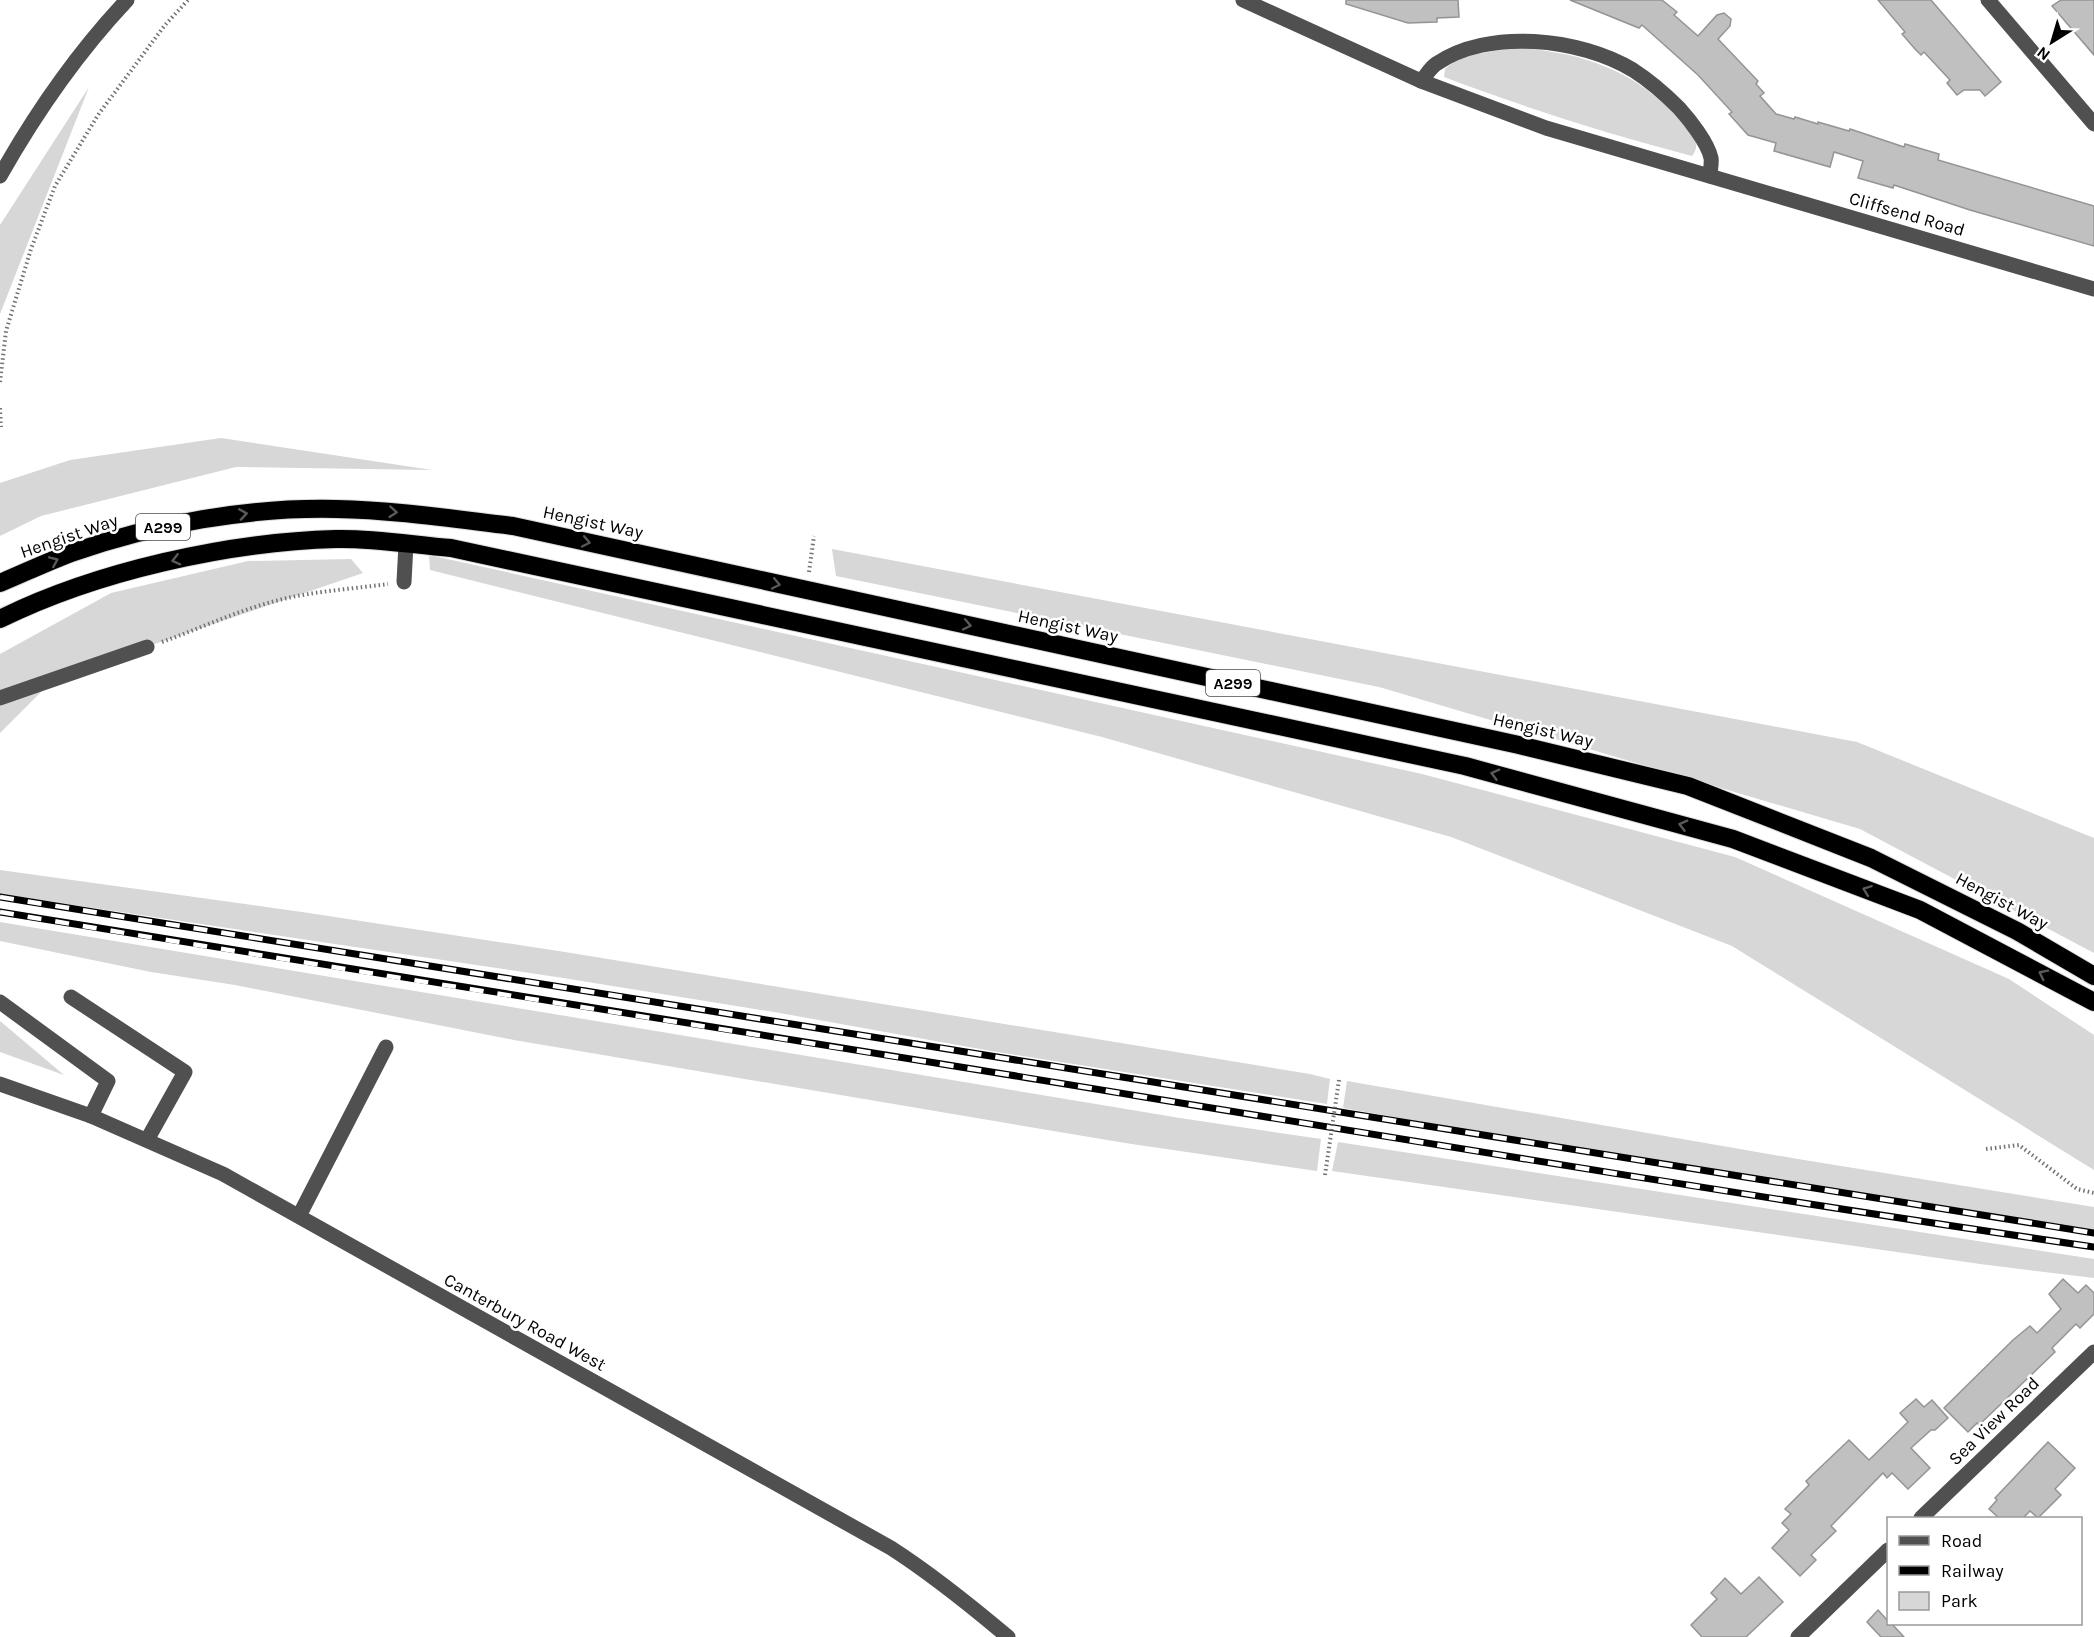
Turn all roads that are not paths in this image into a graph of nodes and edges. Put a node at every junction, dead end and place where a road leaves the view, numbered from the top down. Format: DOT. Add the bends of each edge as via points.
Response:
graph roads {
  1 [pos="127,0"];
  2 [pos="1243,0"];
  3 [pos="1988,0"];
  4 [pos="1421,81"];
  5 [pos="2094,124"];
  6 [pos="0,176"];
  7 [pos="1710,176"];
  8 [pos="2094,288"];
  9 [pos="406,544"];
  10 [pos="404,582"];
  11 [pos="0,583"];
  12 [pos="0,619"];
  13 [pos="147,647"];
  14 [pos="0,698"];
  15 [pos="2094,976"];
  16 [pos="71,997"];
  17 [pos="0,1002"];
  18 [pos="2094,1002"];
  19 [pos="386,1047"];
  20 [pos="0,1084"];
  21 [pos="91,1116"];
  22 [pos="147,1140"];
  23 [pos="299,1216"];
  24 [pos="2094,1352"];
  25 [pos="1922,1517"];
  26 [pos="1887,1551"];
  27 [pos="1008,1637"];
  28 [pos="1798,1637"];
  1 -- 6 [label="street" via="77,60"];
  2 -- 4 [label="street, Cliffsend Road"];
  3 -- 5 [label="street"];
  4 -- 7 [label="street, Cliffsend Road" via="1546,128"];
  4 -- 7 [label="street" via="1434,65 1459,51 1500,42 1546,41 1590,52 1632,69 1662,92 1693,124 1711,157"];
  7 -- 8 [label="street, Cliffsend Road"];
  9 -- 10 [label="street"];
  9 -- 12 [label="highway, A299, one-way" via="338,539 188,557 105,578"];
  18 -- 9 [label="highway, A299, one-way" via="1920,910 1733,839 1510,778 450,548"];
  11 -- 15 [label="highway, Hengist Way / A299, one-way" via="72,553 166,526 256,511 392,511 513,526 1520,745 1688,786 1871,858 2017,931"];
  13 -- 14 [label="street"];
  16 -- 22 [label="street" via="186,1072"];
  17 -- 21 [label="street" via="108,1082"];
  19 -- 23 [label="street"];
  20 -- 21 [label="street, Canterbury Road West"];
  21 -- 22 [label="street, Canterbury Road West"];
  22 -- 23 [label="street, Canterbury Road West" via="223,1174"];
  23 -- 27 [label="street, Canterbury Road West" via="891,1548 958,1595"];
  24 -- 25 [label="street, Sea View Road"];
  26 -- 28 [label="street"];
}
